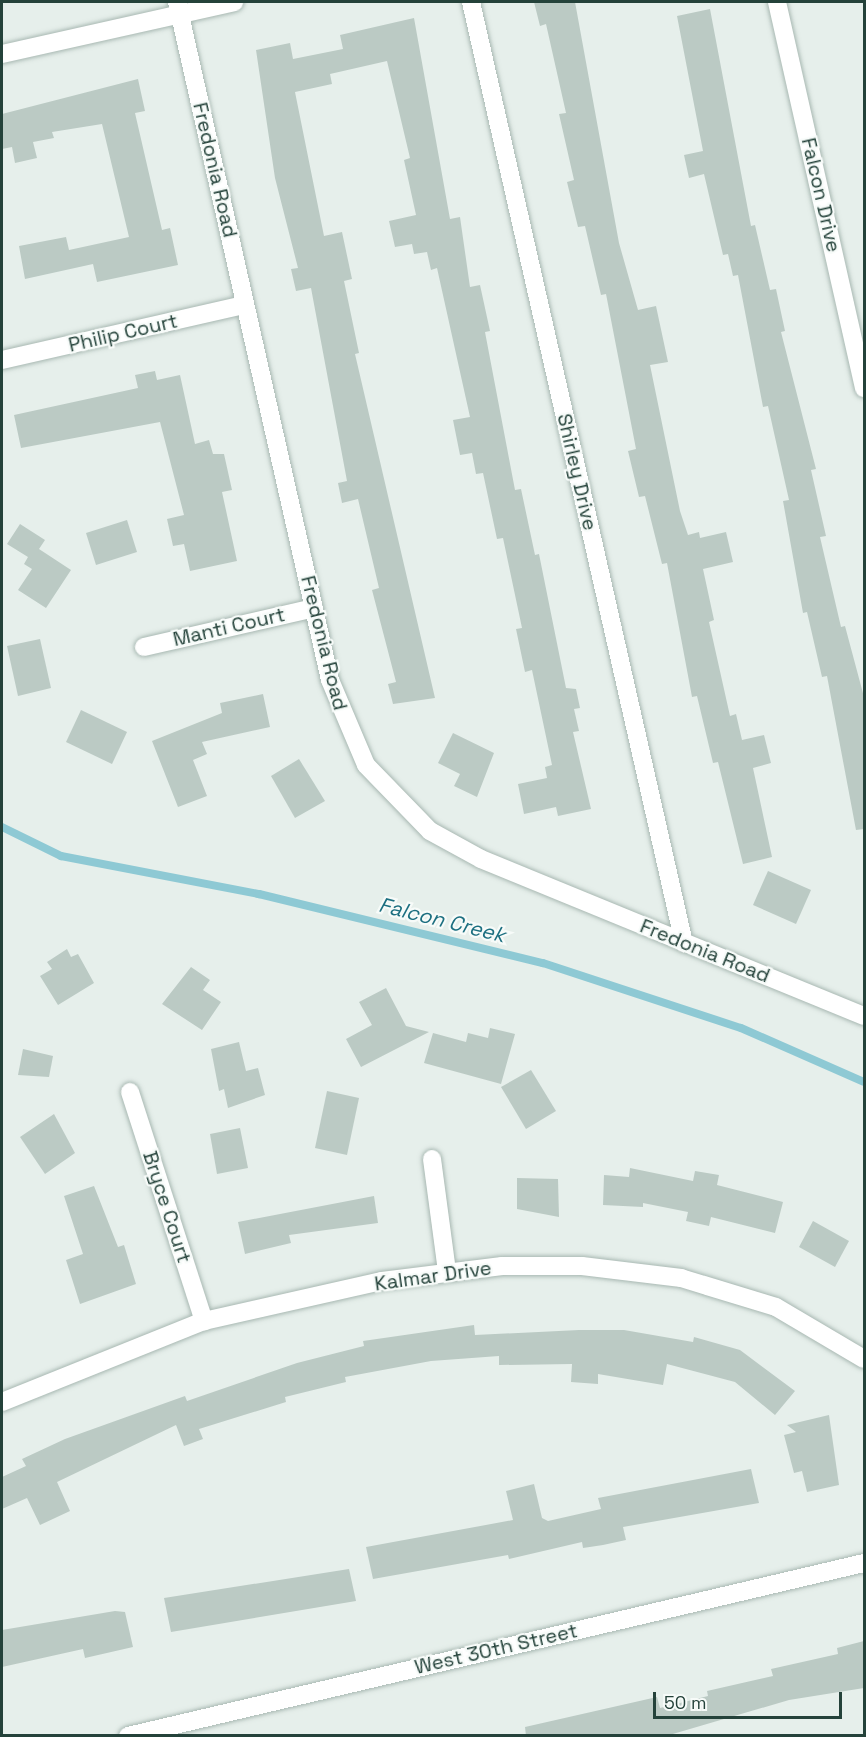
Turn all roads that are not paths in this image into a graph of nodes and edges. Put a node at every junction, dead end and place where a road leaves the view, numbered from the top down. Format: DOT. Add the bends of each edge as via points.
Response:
graph roads {
  1 [pos="234,2"];
  2 [pos="471,2"];
  3 [pos="777,2"];
  4 [pos="178,8"];
  5 [pos="2,54"];
  6 [pos="245,305"];
  7 [pos="2,360"];
  8 [pos="864,388"];
  9 [pos="314,608"];
  10 [pos="144,647"];
  11 [pos="684,943"];
  12 [pos="864,1016"];
  13 [pos="130,1092"];
  14 [pos="432,1160"];
  15 [pos="447,1272"];
  16 [pos="204,1321"];
  17 [pos="864,1359"];
  18 [pos="2,1402"];
  19 [pos="864,1563"];
  20 [pos="128,1736"];
  1 -- 4 [label="street"];
  2 -- 11 [label="street, Shirley Drive"];
  3 -- 8 [label="street, Falcon Drive"];
  4 -- 5 [label="street"];
  4 -- 6 [label="street, Fredonia Road"];
  6 -- 7 [label="street, Philip Court"];
  6 -- 9 [label="street, Fredonia Road"];
  9 -- 10 [label="street, Manti Court"];
  9 -- 11 [label="street, Fredonia Road" via="349,734 380,783 412,815 481,859"];
  11 -- 12 [label="street, Fredonia Road"];
  13 -- 16 [label="street, Bryce Court"];
  14 -- 15 [label="street"];
  15 -- 16 [label="street, Kalmar Drive"];
  15 -- 17 [label="street, Kalmar Drive" via="582,1266 681,1278 776,1307"];
  16 -- 18 [label="street, Kalmar Drive"];
  19 -- 20 [label="street, West 30th Street"];
}
